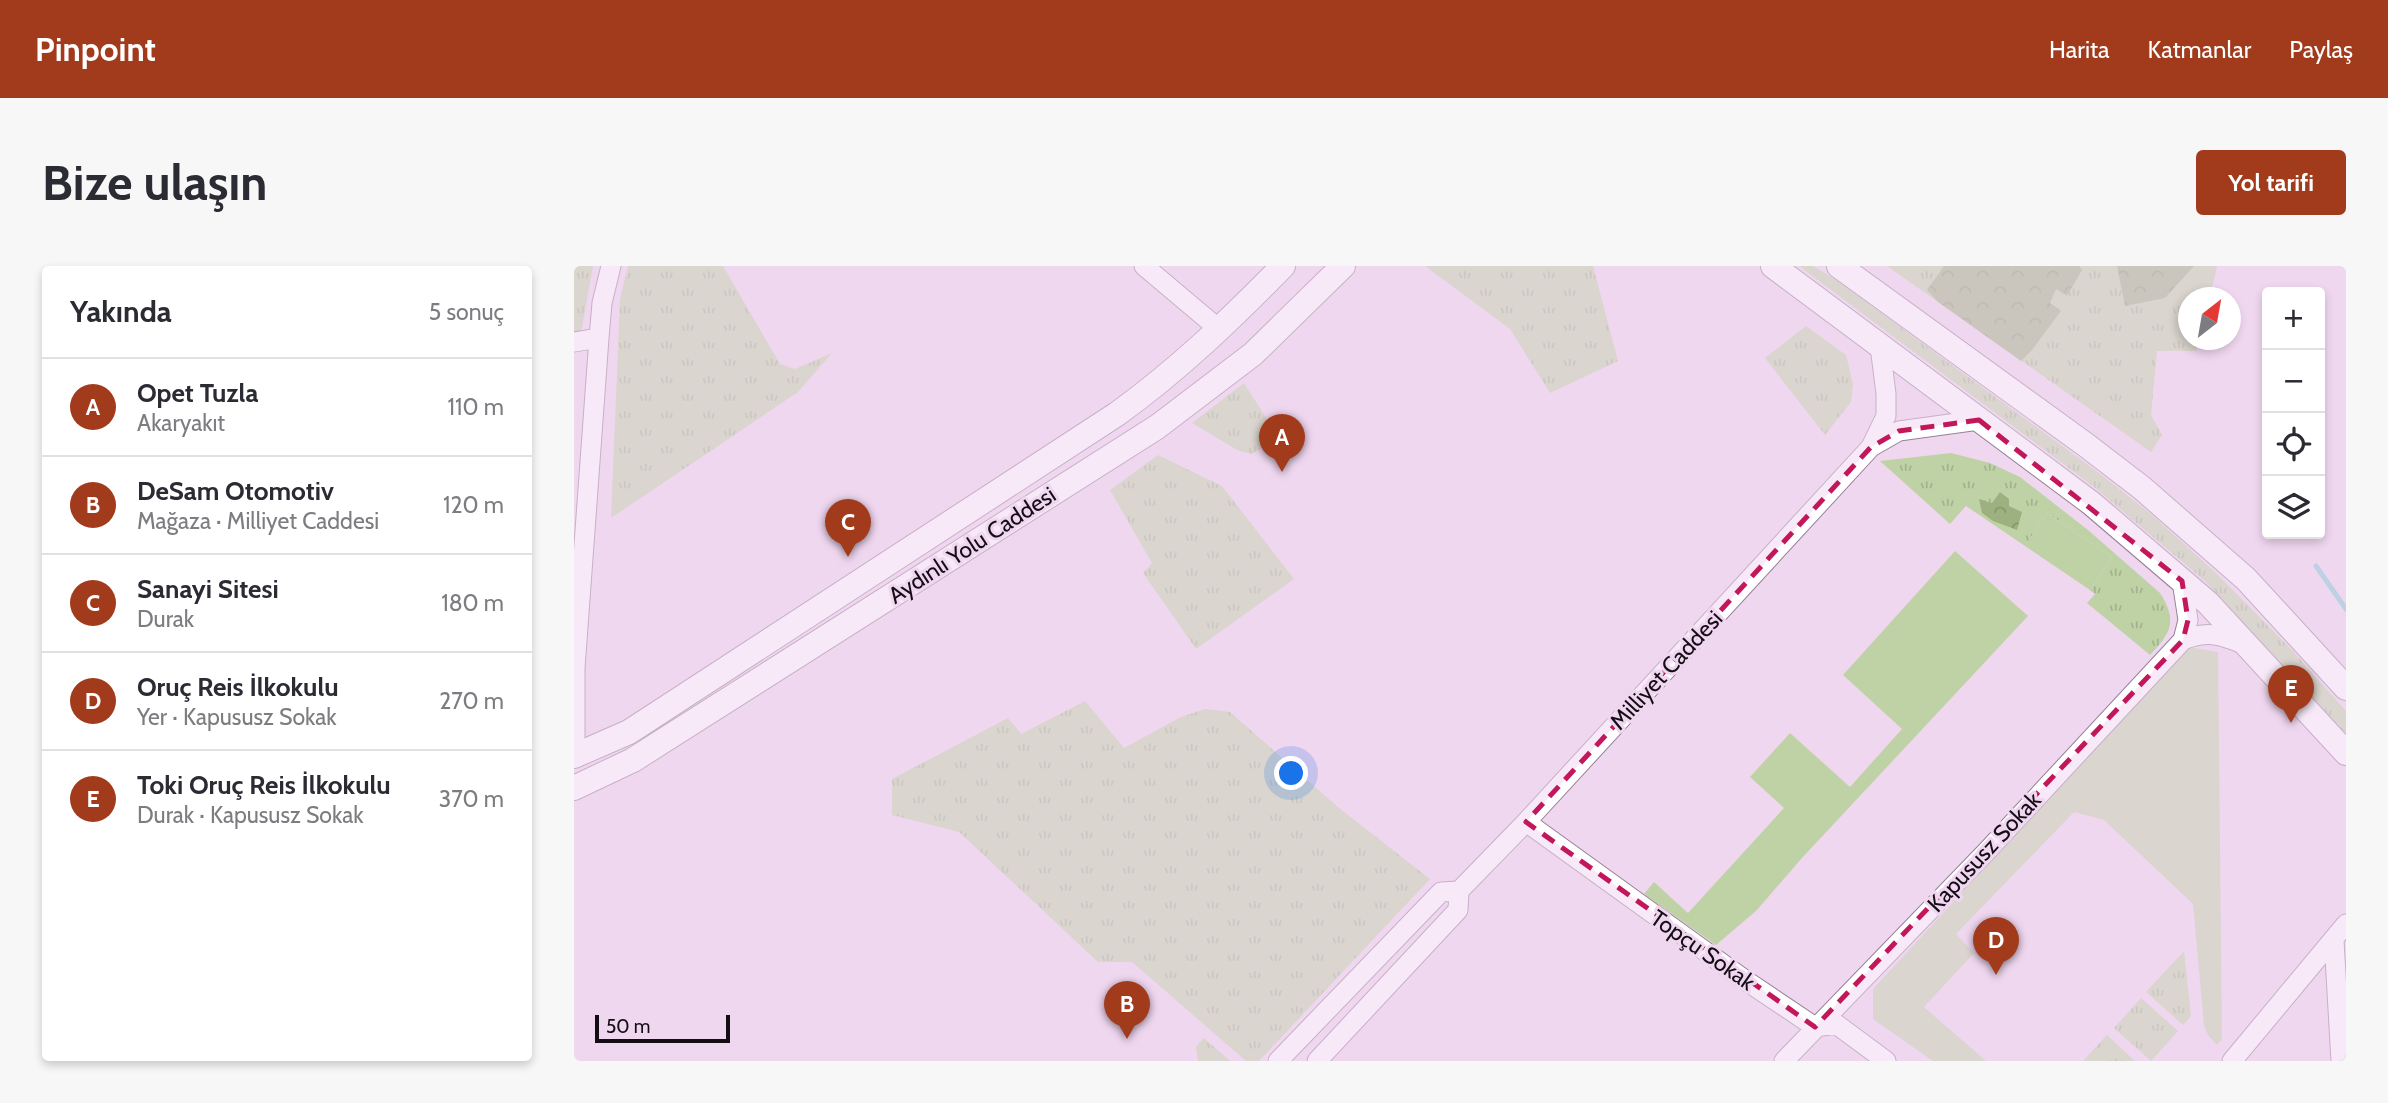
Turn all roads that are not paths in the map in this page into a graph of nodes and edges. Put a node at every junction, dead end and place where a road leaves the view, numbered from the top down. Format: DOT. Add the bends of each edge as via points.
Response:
graph roads {
  1 [pos="611,266"];
  2 [pos="1144,266"];
  3 [pos="1283,266"];
  4 [pos="1343,266"];
  5 [pos="1773,266"];
  6 [pos="1839,266"];
  7 [pos="1220,330"];
  8 [pos="599,338"];
  9 [pos="574,342"];
  10 [pos="1880,346"];
  11 [pos="1979,420"];
  12 [pos="1871,447"];
  13 [pos="582,451"];
  14 [pos="578,568"];
  15 [pos="2182,581"];
  16 [pos="2183,640"];
  17 [pos="2246,645"];
  18 [pos="575,668"];
  19 [pos="2346,688"];
  20 [pos="2346,753"];
  21 [pos="574,756"];
  22 [pos="574,788"];
  23 [pos="1526,822"];
  24 [pos="1459,891"];
  25 [pos="2346,924"];
  26 [pos="2333,940"];
  27 [pos="1815,1027"];
  28 [pos="1278,1061"];
  29 [pos="1317,1061"];
  30 [pos="1784,1061"];
  31 [pos="1885,1061"];
  32 [pos="2232,1061"];
  33 [pos="2341,1061"];
  1 -- 8 [label="street"];
  2 -- 7 [label="street"];
  3 -- 7 [label="main road, Aydınlı Yolu Caddesi"];
  4 -- 22 [label="main road, Aydınlı Yolu Caddesi" via="1253,354 1157,427 633,760"];
  5 -- 10 [label="main road"];
  6 -- 19 [label="main road" via="2142,488 2246,579"];
  7 -- 21 [label="main road, Aydınlı Yolu Caddesi" via="1161,382 1058,454 629,732"];
  8 -- 9 [label="street"];
  8 -- 13 [label="street"];
  10 -- 11 [label="main road"];
  10 -- 12 [label="street" via="1886,416"];
  11 -- 12 [label="street" via="1899,431"];
  11 -- 15 [label="main road" via="2091,503"];
  12 -- 23 [label="street, Milliyet Caddesi"];
  13 -- 14 [label="street"];
  14 -- 18 [label="street"];
  15 -- 16 [label="street" via="2188,620"];
  15 -- 17 [label="main road"];
  16 -- 17 [label="street" via="2204,634"];
  16 -- 27 [label="street, Kapususz Sokak"];
  17 -- 20 [label="main road"];
  18 -- 21 [label="street"];
  23 -- 24 [label="street, Milliyet Caddesi"];
  23 -- 27 [label="street, Topçu Sokak"];
  24 -- 28 [label="street, Milliyet Caddesi" via="1441,892"];
  24 -- 29 [label="street, Milliyet Caddesi" via="1458,910"];
  25 -- 26 [label="street"];
  26 -- 32 [label="street"];
  26 -- 33 [label="street"];
  27 -- 30 [label="street, Kapususz Sokak"];
  27 -- 31 [label="street, Topçu Sokak" via="1836,1024"];
}
